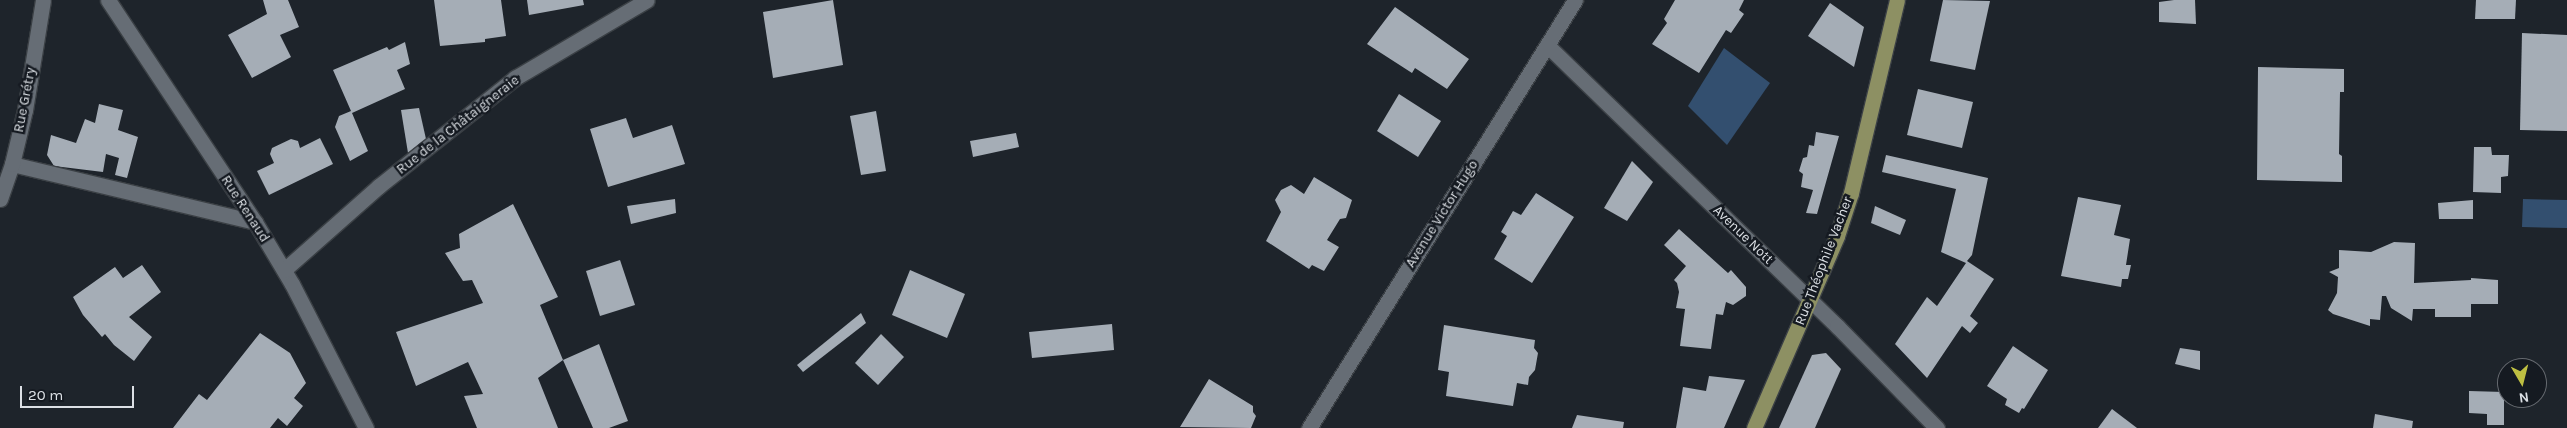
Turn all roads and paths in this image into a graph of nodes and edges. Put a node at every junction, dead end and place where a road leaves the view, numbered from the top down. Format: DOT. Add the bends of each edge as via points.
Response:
graph roads {
  1 [pos="43,0"];
  2 [pos="108,0"];
  3 [pos="647,0"];
  4 [pos="1575,0"];
  5 [pos="1896,0"];
  6 [pos="1547,45"];
  7 [pos="12,164"];
  8 [pos="0,199"];
  9 [pos="255,222"];
  10 [pos="284,270"];
  11 [pos="1810,301"];
  12 [pos="366,428"];
  13 [pos="1309,428"];
  14 [pos="1754,428"];
  15 [pos="1936,428"];
  1 -- 7 [label="street, Rue Grétry"];
  2 -- 9 [label="street, Rue Renaud"];
  3 -- 10 [label="street, Rue de la Châtaigneraie" via="515,78 380,186"];
  4 -- 6 [label="street, Avenue Victor Hugo"];
  5 -- 11 [label="main road, Rue Théophile Vacher" via="1851,193"];
  6 -- 11 [label="street, Avenue Nott"];
  6 -- 13 [label="street, Avenue Victor Hugo"];
  7 -- 8 [label="street, Rue Grétry"];
  7 -- 9 [label="street"];
  9 -- 10 [label="street, Rue Renaud"];
  10 -- 12 [label="street, Rue Renaud"];
  11 -- 14 [label="main road, Rue Théophile Vacher"];
  11 -- 15 [label="street, Avenue Nott"];
}
